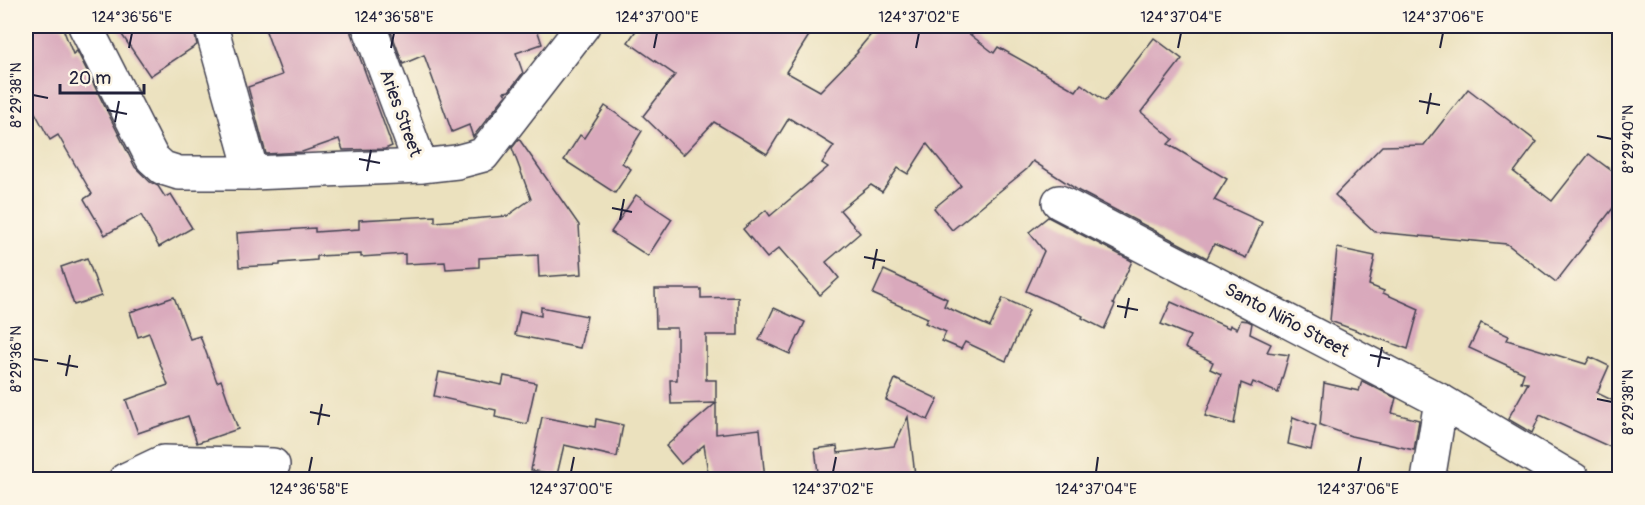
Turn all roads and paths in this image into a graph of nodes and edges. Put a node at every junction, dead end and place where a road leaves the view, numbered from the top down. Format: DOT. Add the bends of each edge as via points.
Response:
graph roads {
  1 [pos="85,26"];
  2 [pos="210,26"];
  3 [pos="369,26"];
  4 [pos="568,32"];
  5 [pos="421,166"];
  6 [pos="252,173"];
  7 [pos="1059,202"];
  8 [pos="1441,401"];
  9 [pos="273,465"];
  10 [pos="124,480"];
  11 [pos="1428,480"];
  12 [pos="1574,480"];
  1 -- 6 [label="street" via="152,158 163,168 179,173"];
  2 -- 6 [label="street"];
  3 -- 5 [label="street, Aries Street"];
  4 -- 5 [label="street" via="483,155"];
  5 -- 6 [label="street"];
  7 -- 8 [label="street, Santo Niño Street"];
  8 -- 11 [label="street"];
  8 -- 12 [label="street, Santo Niño Street"];
  9 -- 10 [label="street" via="163,462"];
}
